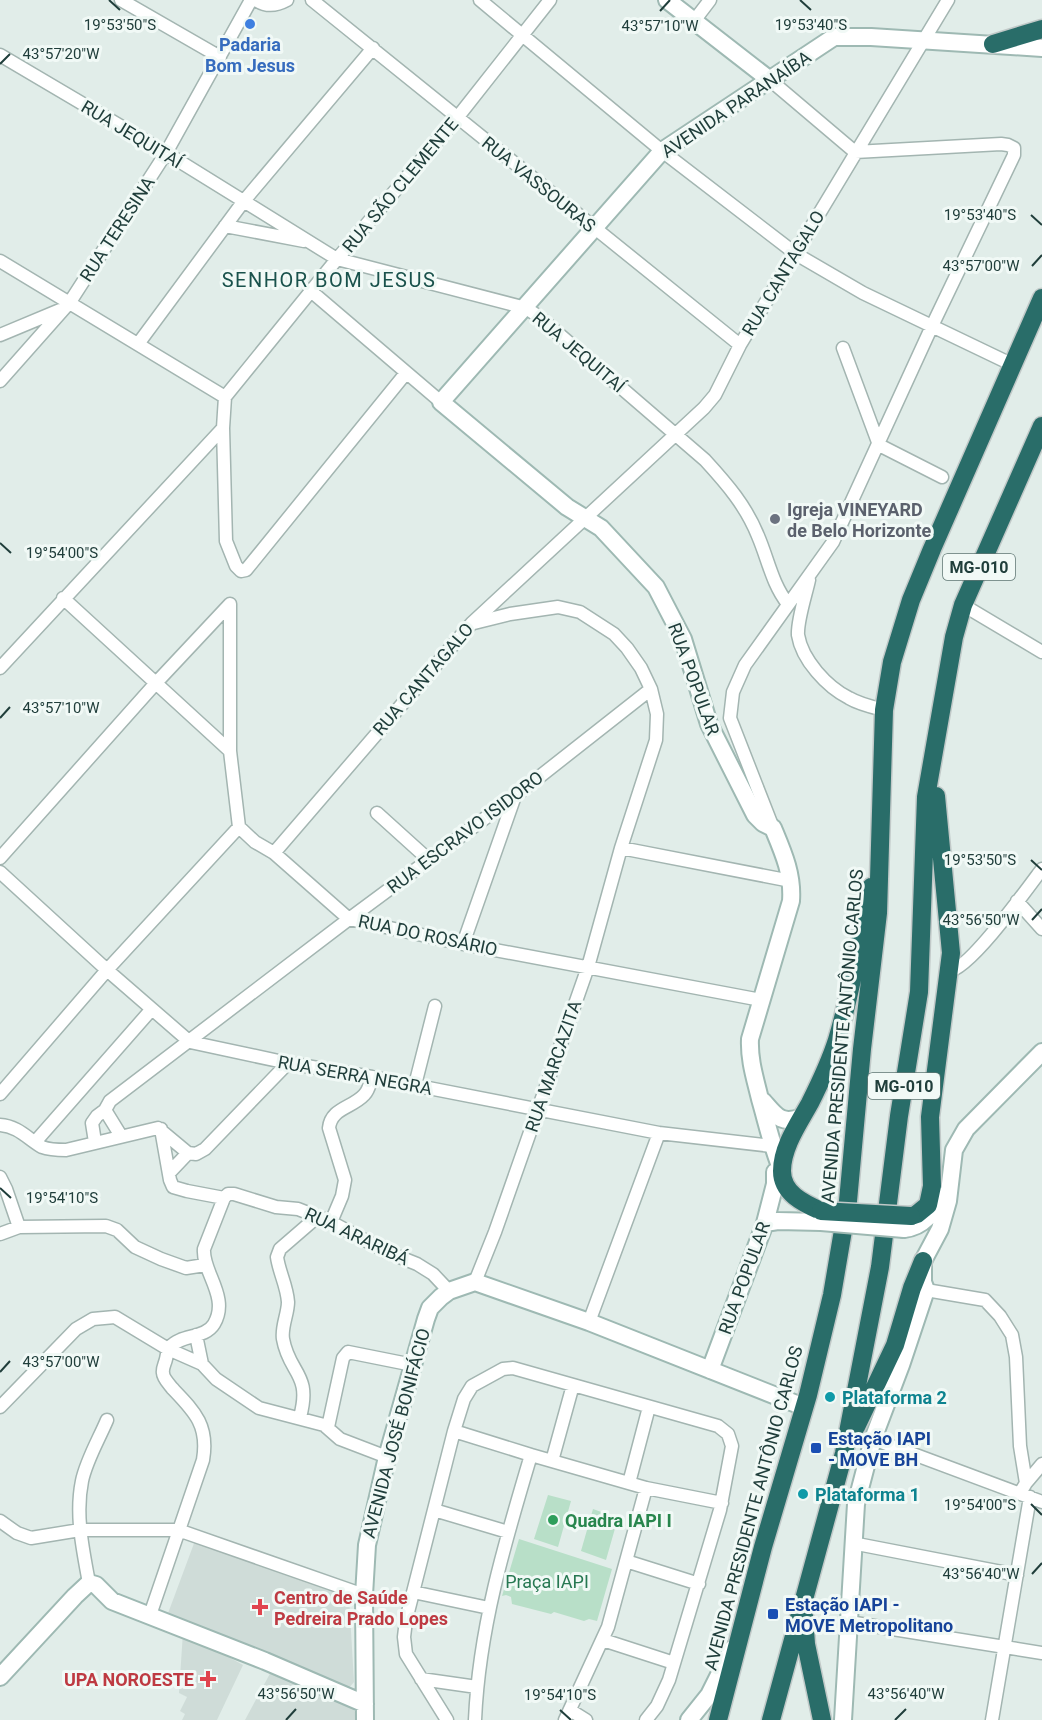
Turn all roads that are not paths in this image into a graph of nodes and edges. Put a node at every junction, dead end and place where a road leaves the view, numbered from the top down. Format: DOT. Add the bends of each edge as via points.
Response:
graph roads {
  1 [pos="121,0"];
  2 [pos="251,0"];
  3 [pos="256,0"];
  4 [pos="287,0"];
  5 [pos="312,0"];
  6 [pos="480,0"];
  7 [pos="549,0"];
  8 [pos="668,0"];
  9 [pos="710,0"];
  10 [pos="948,0"];
  11 [pos="694,21"];
  12 [pos="1042,29"];
  13 [pos="522,34"];
  14 [pos="1042,37"];
  15 [pos="925,41"];
  16 [pos="993,44"];
  17 [pos="373,48"];
  18 [pos="1037,49"];
  19 [pos="0,55"];
  20 [pos="220,57"];
  21 [pos="770,80"];
  22 [pos="457,117"];
  23 [pos="662,151"];
  24 [pos="855,152"];
  25 [pos="166,153"];
  26 [pos="243,202"];
  27 [pos="225,226"];
  28 [pos="595,229"];
  29 [pos="312,243"];
  30 [pos="796,254"];
  31 [pos="337,259"];
  32 [pos="0,261"];
  33 [pos="312,292"];
  34 [pos="1042,298"];
  35 [pos="67,305"];
  36 [pos="526,308"];
  37 [pos="932,326"];
  38 [pos="0,335"];
  39 [pos="138,344"];
  40 [pos="740,345"];
  41 [pos="843,348"];
  42 [pos="1011,364"];
  43 [pos="406,373"];
  44 [pos="0,381"];
  45 [pos="225,397"];
  46 [pos="441,402"];
  47 [pos="1042,426"];
  48 [pos="223,428"];
  49 [pos="675,434"];
  50 [pos="879,445"];
  51 [pos="942,477"];
  52 [pos="585,517"];
  53 [pos="810,576"];
  54 [pos="63,598"];
  55 [pos="788,604"];
  56 [pos="963,605"];
  57 [pos="472,623"];
  58 [pos="1042,651"];
  59 [pos="0,668"];
  60 [pos="155,684"];
  61 [pos="651,689"];
  62 [pos="884,710"];
  63 [pos="230,751"];
  64 [pos="935,753"];
  65 [pos="515,796"];
  66 [pos="377,813"];
  67 [pos="239,828"];
  68 [pos="773,828"];
  69 [pos="880,844"];
  70 [pos="621,848"];
  71 [pos="274,853"];
  72 [pos="0,858"];
  73 [pos="429,860"];
  74 [pos="1042,869"];
  75 [pos="0,872"];
  76 [pos="792,881"];
  77 [pos="1017,901"];
  78 [pos="349,919"];
  79 [pos="1042,929"];
  80 [pos="464,944"];
  81 [pos="588,967"];
  82 [pos="107,970"];
  83 [pos="949,971"];
  84 [pos="761,1000"];
  85 [pos="435,1006"];
  86 [pos="152,1010"];
  87 [pos="190,1042"];
  88 [pos="1042,1052"];
  89 [pos="288,1063"];
  90 [pos="372,1077"];
  91 [pos="415,1085"];
  92 [pos="0,1095"];
  93 [pos="760,1096"];
  94 [pos="994,1101"];
  95 [pos="105,1110"];
  96 [pos="537,1110"];
  97 [pos="802,1117"];
  98 [pos="0,1125"];
  99 [pos="161,1129"];
  100 [pos="659,1133"];
  101 [pos="121,1136"];
  102 [pos="36,1141"];
  103 [pos="94,1142"];
  104 [pos="188,1154"];
  105 [pos="776,1164"];
  106 [pos="169,1173"];
  107 [pos="0,1177"];
  108 [pos="224,1198"];
  109 [pos="821,1216"];
  110 [pos="317,1217"];
  111 [pos="331,1222"];
  112 [pos="765,1223"];
  113 [pos="908,1224"];
  114 [pos="19,1227"];
  115 [pos="0,1234"];
  116 [pos="924,1258"];
  117 [pos="205,1265"];
  118 [pos="476,1282"];
  119 [pos="926,1290"];
  120 [pos="449,1291"];
  121 [pos="588,1323"];
  122 [pos="196,1335"];
  123 [pos="168,1348"];
  124 [pos="202,1364"];
  125 [pos="413,1365"];
  126 [pos="710,1370"];
  127 [pos="573,1385"];
  128 [pos="0,1407"];
  129 [pos="649,1407"];
  130 [pos="804,1407"];
  131 [pos="300,1417"];
  132 [pos="107,1420"];
  133 [pos="328,1427"];
  134 [pos="454,1431"];
  135 [pos="873,1439"];
  136 [pos="844,1453"];
  137 [pos="531,1455"];
  138 [pos="387,1457"];
  139 [pos="552,1461"];
  140 [pos="1042,1464"];
  141 [pos="629,1483"];
  142 [pos="646,1488"];
  143 [pos="1030,1494"];
  144 [pos="722,1503"];
  145 [pos="434,1510"];
  146 [pos="0,1521"];
  147 [pos="80,1530"];
  148 [pos="178,1530"];
  149 [pos="508,1532"];
  150 [pos="852,1543"];
  151 [pos="626,1561"];
  152 [pos="1017,1575"];
  153 [pos="89,1583"];
  154 [pos="699,1584"];
  155 [pos="413,1592"];
  156 [pos="364,1595"];
  157 [pos="803,1598"];
  158 [pos="489,1608"];
  159 [pos="150,1615"];
  160 [pos="849,1622"];
  161 [pos="738,1638"];
  162 [pos="603,1640"];
  163 [pos="1005,1648"];
  164 [pos="1042,1653"];
  165 [pos="674,1663"];
  166 [pos="0,1677"];
  167 [pos="420,1679"];
  168 [pos="477,1687"];
  169 [pos="708,1695"];
  170 [pos="365,1712"];
  171 [pos="568,1715"];
  172 [pos="447,1720"];
  173 [pos="475,1720"];
  174 [pos="586,1720"];
  175 [pos="646,1720"];
  176 [pos="689,1720"];
  177 [pos="698,1720"];
  178 [pos="718,1720"];
  179 [pos="771,1720"];
  180 [pos="822,1720"];
  181 [pos="843,1720"];
  182 [pos="992,1720"];
  1 -- 20 [label="street"];
  2 -- 20 [label="street, RUA TERESINA"];
  3 -- 4 [label="street" via="268,5"];
  5 -- 17 [label="street, RUA VASSOURAS"];
  6 -- 13 [label="street"];
  7 -- 13 [label="street, RUA SÃO CLEMENTE"];
  8 -- 11 [label="street"];
  9 -- 11 [label="street"];
  10 -- 15 [label="street, RUA CANTAGALO"];
  11 -- 21 [label="street"];
  12 -- 16 [label="highway"];
  13 -- 22 [label="street, RUA SÃO CLEMENTE"];
  13 -- 23 [label="street"];
  14 -- 16 [label="street, AVENIDA PARANAÍBA"];
  15 -- 16 [label="street, AVENIDA PARANAÍBA"];
  15 -- 21 [label="street, AVENIDA PARANAÍBA" via="834,37"];
  15 -- 24 [label="street, RUA CANTAGALO"];
  16 -- 18 [label="street, AVENIDA PARANAÍBA"];
  17 -- 22 [label="street, RUA VASSOURAS"];
  17 -- 26 [label="street"];
  19 -- 25 [label="street, RUA JEQUITAÍ"];
  20 -- 25 [label="street, RUA TERESINA"];
  21 -- 23 [label="street, AVENIDA PARANAÍBA"];
  21 -- 24 [label="street"];
  22 -- 28 [label="street, RUA VASSOURAS"];
  22 -- 31 [label="street, RUA SÃO CLEMENTE"];
  23 -- 28 [label="street, AVENIDA PARANAÍBA"];
  23 -- 30 [label="street"];
  24 -- 30 [label="street, RUA CANTAGALO"];
  24 -- 37 [label="street" via="1001,144 1014,148"];
  25 -- 26 [label="street, RUA JEQUITAÍ"];
  25 -- 35 [label="street, RUA TERESINA"];
  26 -- 27 [label="street"];
  26 -- 29 [label="street, RUA JEQUITAÍ"];
  27 -- 29 [label="street"];
  27 -- 39 [label="street"];
  28 -- 36 [label="street, AVENIDA PARANAÍBA"];
  28 -- 40 [label="street, RUA VASSOURAS"];
  29 -- 31 [label="street, RUA JEQUITAÍ"];
  30 -- 37 [label="street" via="863,293"];
  30 -- 40 [label="street, RUA CANTAGALO"];
  31 -- 33 [label="street, RUA SÃO CLEMENTE"];
  31 -- 36 [label="street, RUA JEQUITAÍ"];
  32 -- 35 [label="street"];
  33 -- 43 [label="street"];
  33 -- 45 [label="street, RUA SÃO CLEMENTE"];
  34 -- 42 [label="highway, AVENIDA PRESIDENTE ANTÔNIO CARLOS / MG-010"];
  35 -- 38 [label="street"];
  35 -- 39 [label="street"];
  35 -- 44 [label="street, RUA TERESINA"];
  36 -- 46 [label="street, AVENIDA PARANAÍBA"];
  36 -- 49 [label="street, RUA JEQUITAÍ"];
  37 -- 42 [label="street"];
  37 -- 50 [label="street"];
  39 -- 45 [label="street"];
  40 -- 49 [label="street, RUA CANTAGALO" via="715,395"];
  41 -- 50 [label="street"];
  42 -- 62 [label="highway, AVENIDA PRESIDENTE ANTÔNIO CARLOS / MG-010" via="911,600 892,662"];
  43 -- 46 [label="street"];
  43 -- 48 [label="street" via="246,570 241,571 226,541"];
  45 -- 48 [label="street"];
  46 -- 52 [label="street" via="567,507"];
  47 -- 56 [label="highway, MG-010"];
  48 -- 54 [label="street"];
  49 -- 52 [label="street, RUA CANTAGALO"];
  49 -- 55 [label="street, RUA JEQUITAÍ" via="705,460 745,508 775,584"];
  50 -- 51 [label="street"];
  50 -- 53 [label="street" via="833,542"];
  52 -- 57 [label="street, RUA CANTAGALO"];
  52 -- 68 [label="street, RUA POPULAR" via="601,528 656,587 683,639 709,724 755,815"];
  53 -- 55 [label="street"];
  53 -- 62 [label="street" via="798,632 801,648 835,689 849,699"];
  54 -- 59 [label="street"];
  54 -- 60 [label="street"];
  55 -- 68 [label="street" via="745,665 733,692 730,718"];
  56 -- 58 [label="street"];
  56 -- 64 [label="highway, MG-010"];
  57 -- 61 [label="street, RUA MARCAZITA" via="558,607 580,612 614,634 627,648"];
  57 -- 71 [label="street, RUA CANTAGALO"];
  60 -- 63 [label="street"];
  60 -- 63 [label="street" via="230,604"];
  60 -- 72 [label="street"];
  61 -- 65 [label="street, RUA ESCRAVO ISIDORO"];
  61 -- 70 [label="street, RUA MARCAZITA" via="657,714 656,740"];
  62 -- 69 [label="highway, AVENIDA PRESIDENTE ANTÔNIO CARLOS / MG-010"];
  63 -- 67 [label="street"];
  64 -- 83 [label="highway" via="936,806 951,953"];
  64 -- 136 [label="highway, MG-010" via="926,797 919,992 880,1267"];
  65 -- 73 [label="street, RUA ESCRAVO ISIDORO"];
  65 -- 80 [label="street"];
  66 -- 73 [label="street"];
  67 -- 71 [label="street, RUA DO ROSÁRIO"];
  67 -- 82 [label="street"];
  68 -- 76 [label="street, RUA POPULAR"];
  69 -- 97 [label="highway" via="837,1040"];
  69 -- 130 [label="highway, AVENIDA PRESIDENTE ANTÔNIO CARLOS / MG-010" via="878,914 848,1201 832,1295"];
  70 -- 76 [label="street"];
  70 -- 81 [label="street, RUA MARCAZITA"];
  71 -- 78 [label="street, RUA DO ROSÁRIO"];
  73 -- 78 [label="street, RUA ESCRAVO ISIDORO"];
  74 -- 77 [label="street"];
  75 -- 82 [label="street, RUA SERRA NEGRA"];
  76 -- 84 [label="street, RUA POPULAR" via="791,901"];
  77 -- 79 [label="street"];
  77 -- 83 [label="street" via="961,968"];
  78 -- 80 [label="street, RUA DO ROSÁRIO"];
  78 -- 87 [label="street, RUA ESCRAVO ISIDORO"];
  80 -- 81 [label="street, RUA DO ROSÁRIO"];
  81 -- 84 [label="street, RUA DO ROSÁRIO"];
  81 -- 96 [label="street, RUA MARCAZITA"];
  82 -- 86 [label="street, RUA SERRA NEGRA"];
  82 -- 92 [label="street"];
  83 -- 113 [label="highway" via="930,1117 932,1186 928,1205"];
  84 -- 93 [label="street, RUA POPULAR" via="749,1054"];
  85 -- 91 [label="street"];
  86 -- 87 [label="street, RUA SERRA NEGRA"];
  86 -- 102 [label="street"];
  87 -- 89 [label="street, RUA SERRA NEGRA"];
  87 -- 95 [label="street, RUA ESCRAVO ISIDORO" via="110,1101"];
  88 -- 94 [label="street"];
  89 -- 90 [label="street, RUA SERRA NEGRA"];
  89 -- 104 [label="street" via="205,1149"];
  90 -- 91 [label="street, RUA SERRA NEGRA"];
  90 -- 111 [label="street" via="365,1094 330,1120 345,1180"];
  91 -- 96 [label="street, RUA SERRA NEGRA"];
  93 -- 97 [label="street, RUA POPULAR" via="780,1119"];
  93 -- 105 [label="street, RUA POPULAR"];
  94 -- 113 [label="street" via="960,1129 940,1174 937,1202 926,1220"];
  94 -- 116 [label="street" via="966,1129 954,1150 948,1201 940,1229"];
  95 -- 101 [label="street"];
  95 -- 103 [label="street, RUA ESCRAVO ISIDORO" via="92,1123"];
  96 -- 100 [label="street, RUA SERRA NEGRA"];
  96 -- 118 [label="street, RUA MARCAZITA"];
  97 -- 105 [label="highway"];
  98 -- 102 [label="street"];
  99 -- 101 [label="street"];
  99 -- 104 [label="street"];
  99 -- 106 [label="street"];
  100 -- 105 [label="street, RUA SERRA NEGRA"];
  100 -- 121 [label="street"];
  101 -- 103 [label="street"];
  102 -- 103 [label="street" via="54,1150"];
  104 -- 106 [label="street"];
  105 -- 109 [label="highway" via="790,1193"];
  105 -- 112 [label="street, RUA POPULAR"];
  106 -- 108 [label="street, RUA ARARIBÁ" via="173,1187"];
  107 -- 114 [label="street"];
  108 -- 110 [label="street, RUA ARARIBÁ" via="234,1194"];
  108 -- 117 [label="street" via="204,1249"];
  109 -- 112 [label="street"];
  109 -- 113 [label="highway, bridge"];
  110 -- 111 [label="street, RUA ARARIBÁ"];
  110 -- 131 [label="street" via="280,1249 277,1257 288,1301 284,1342 304,1389"];
  111 -- 120 [label="street, RUA ARARIBÁ" via="417,1264"];
  112 -- 126 [label="street, RUA POPULAR"];
  113 -- 116 [label="street"];
  114 -- 115 [label="street"];
  114 -- 117 [label="street" via="106,1226 117,1230 135,1247 161,1259 186,1268"];
  116 -- 119 [label="street"];
  116 -- 136 [label="highway" via="895,1345"];
  117 -- 122 [label="street" via="215,1283 217,1314 208,1331"];
  118 -- 120 [label="street, AVENIDA JOSÉ BONIFÁCIO"];
  118 -- 121 [label="street"];
  119 -- 135 [label="street"];
  119 -- 143 [label="street" via="985,1300 1012,1335 1020,1446"];
  120 -- 125 [label="street, AVENIDA JOSÉ BONIFÁCIO" via="430,1308"];
  121 -- 126 [label="street"];
  122 -- 123 [label="street"];
  122 -- 124 [label="street"];
  123 -- 124 [label="street"];
  123 -- 128 [label="street" via="115,1317 93,1319 76,1329"];
  123 -- 148 [label="street" via="163,1375 191,1407 205,1437 203,1460"];
  124 -- 131 [label="street" via="216,1379 259,1408"];
  125 -- 133 [label="street" via="348,1352 343,1358"];
  125 -- 138 [label="street, AVENIDA JOSÉ BONIFÁCIO"];
  126 -- 130 [label="street"];
  127 -- 129 [label="street"];
  127 -- 134 [label="street" via="513,1368 503,1369 472,1386"];
  127 -- 139 [label="street"];
  129 -- 141 [label="street"];
  129 -- 144 [label="street" via="718,1426 728,1434 731,1458"];
  130 -- 161 [label="highway, AVENIDA PRESIDENTE ANTÔNIO CARLOS / MG-010"];
  131 -- 133 [label="street"];
  132 -- 147 [label="street" via="82,1478"];
  133 -- 138 [label="street" via="340,1439"];
  134 -- 137 [label="street"];
  134 -- 145 [label="street"];
  135 -- 143 [label="street"];
  135 -- 150 [label="street" via="856,1504"];
  136 -- 157 [label="highway, MG-010"];
  137 -- 139 [label="street"];
  137 -- 149 [label="street"];
  138 -- 156 [label="street, AVENIDA JOSÉ BONIFÁCIO" via="367,1545"];
  139 -- 141 [label="street"];
  140 -- 143 [label="street"];
  141 -- 142 [label="street"];
  142 -- 144 [label="street"];
  142 -- 151 [label="street"];
  143 -- 152 [label="street"];
  144 -- 154 [label="street"];
  145 -- 149 [label="street"];
  145 -- 155 [label="street"];
  146 -- 147 [label="street" via="31,1538"];
  147 -- 148 [label="street"];
  147 -- 153 [label="street"];
  148 -- 156 [label="street"];
  148 -- 159 [label="street"];
  149 -- 158 [label="street"];
  150 -- 152 [label="street"];
  150 -- 160 [label="street"];
  151 -- 154 [label="street"];
  151 -- 162 [label="street"];
  152 -- 163 [label="street"];
  153 -- 159 [label="street" via="112,1601"];
  153 -- 166 [label="street"];
  154 -- 165 [label="street"];
  155 -- 158 [label="street"];
  155 -- 167 [label="street" via="404,1637 406,1654"];
  156 -- 170 [label="street, AVENIDA JOSÉ BONIFÁCIO"];
  157 -- 179 [label="highway, MG-010"];
  157 -- 180 [label="highway" via="806,1644"];
  158 -- 168 [label="street"];
  159 -- 170 [label="street" via="266,1661"];
  160 -- 163 [label="street"];
  160 -- 181 [label="street"];
  161 -- 169 [label="street"];
  161 -- 178 [label="highway, AVENIDA PRESIDENTE ANTÔNIO CARLOS / MG-010"];
  162 -- 165 [label="street"];
  162 -- 171 [label="street"];
  163 -- 164 [label="street"];
  163 -- 182 [label="street"];
  165 -- 175 [label="street" via="663,1694"];
  167 -- 168 [label="street"];
  167 -- 172 [label="street"];
  168 -- 173 [label="street"];
  169 -- 176 [label="street"];
  169 -- 177 [label="street"];
  171 -- 174 [label="street"];
}
